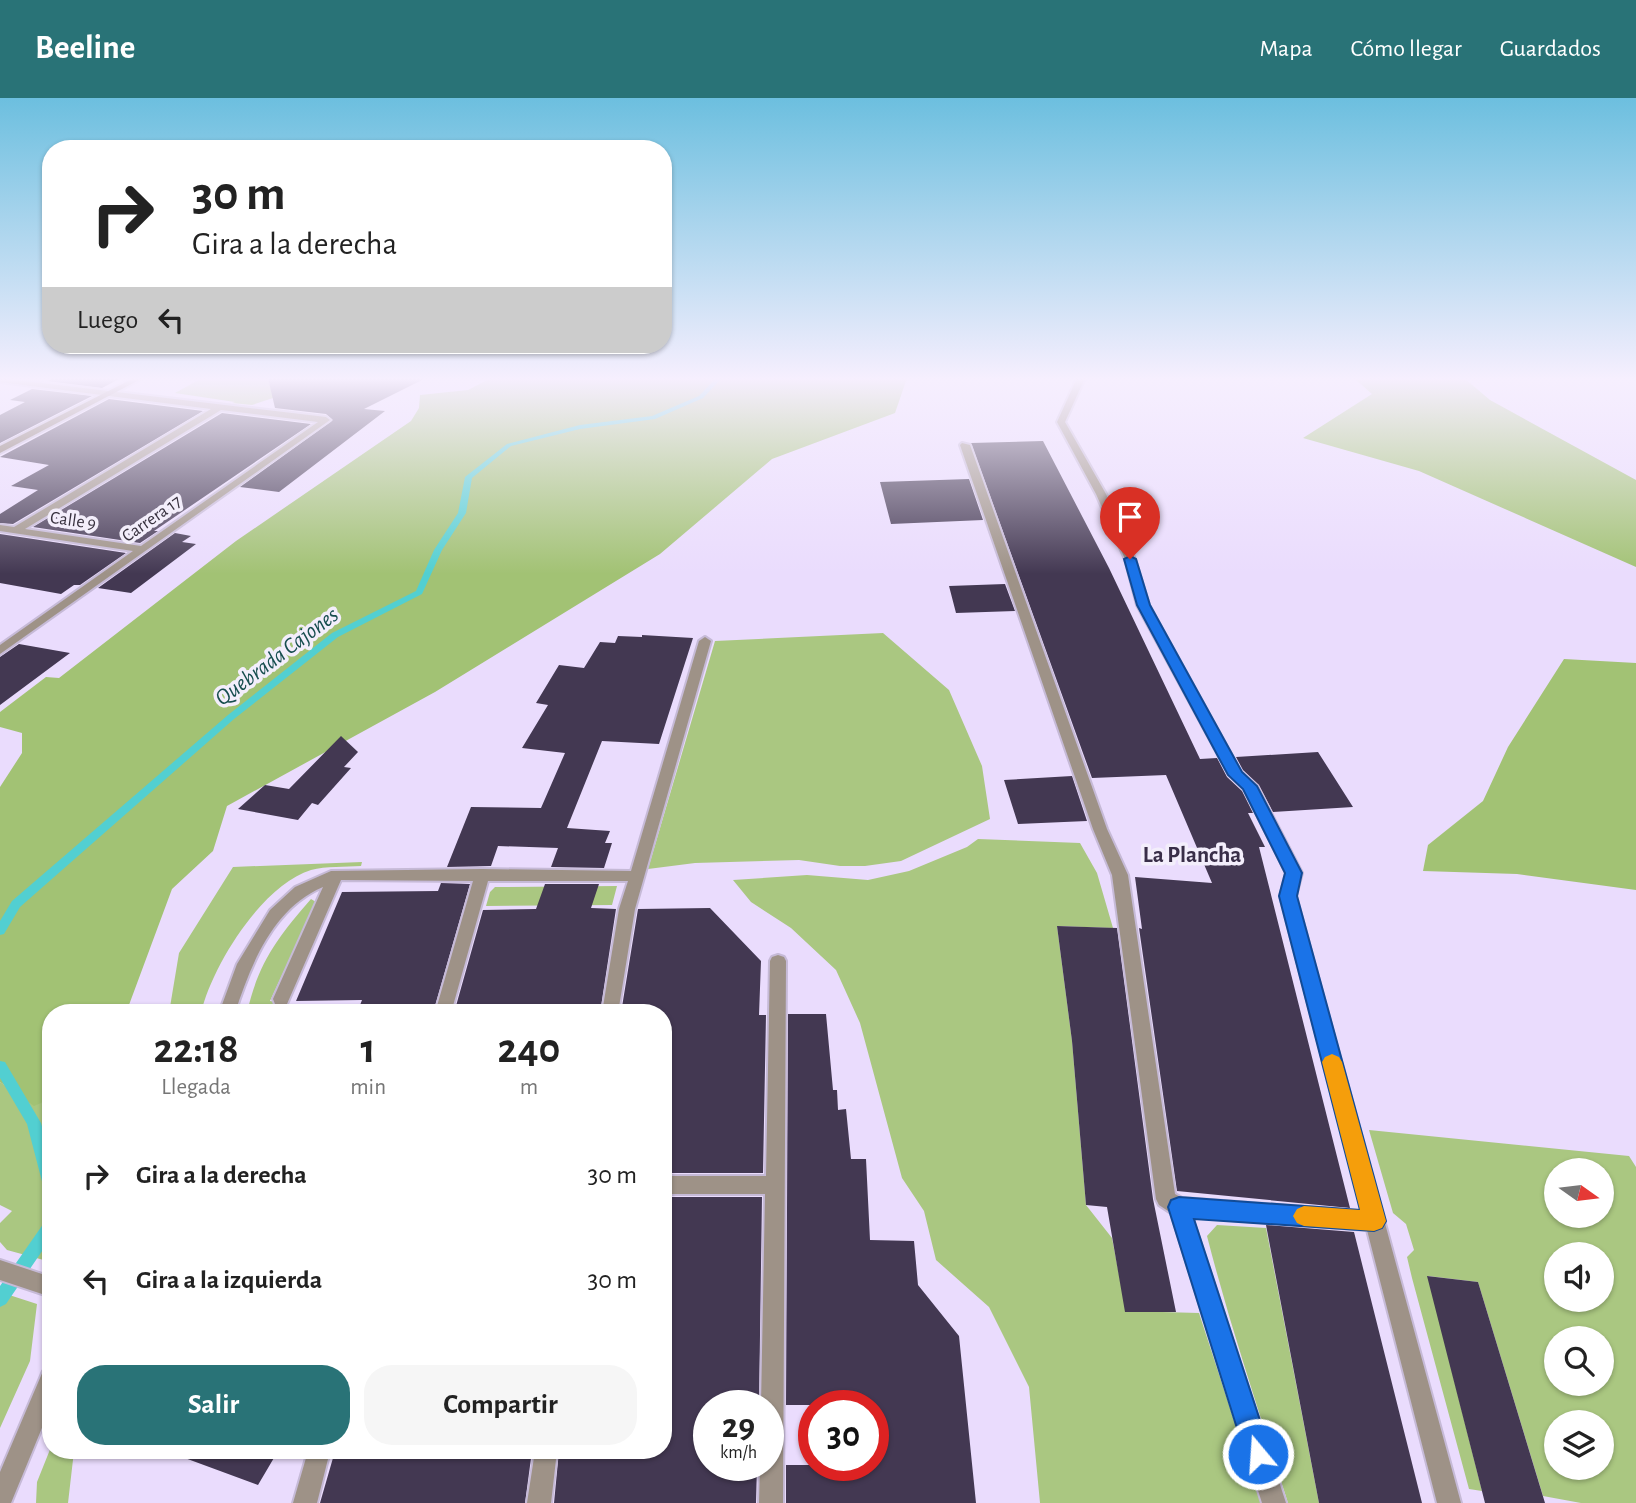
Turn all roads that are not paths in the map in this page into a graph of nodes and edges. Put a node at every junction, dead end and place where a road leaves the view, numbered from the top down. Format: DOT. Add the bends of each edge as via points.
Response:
graph roads {
  1 [pos="159,444"];
  2 [pos="291,444"];
  3 [pos="1072,444"];
  4 [pos="965,445"];
  5 [pos="0,528"];
  6 [pos="16,530"];
  7 [pos="141,549"];
  8 [pos="705,641"];
  9 [pos="0,650"];
  10 [pos="482,874"];
  11 [pos="336,876"];
  12 [pos="635,876"];
  13 [pos="778,961"];
  14 [pos="281,999"];
  15 [pos="229,1004"];
  16 [pos="446,1004"];
  17 [pos="611,1004"];
  18 [pos="672,1185"];
  19 [pos="773,1185"];
  20 [pos="1179,1207"];
  21 [pos="1374,1221"];
  22 [pos="0,1270"];
  23 [pos="42,1284"];
  24 [pos="42,1400"];
  25 [pos="318,1459"];
  26 [pos="545,1459"];
  27 [pos="0,1500"];
  28 [pos="305,1503"];
  29 [pos="539,1503"];
  30 [pos="771,1503"];
  31 [pos="1274,1503"];
  32 [pos="1449,1503"];
  1 -- 6 [label="street"];
  2 -- 7 [label="street, Carrera 17"];
  3 -- 21 [label="street" via="1130,559 1143,605 1236,775 1250,786 1294,873 1288,896"];
  4 -- 20 [label="street" via="1100,830 1120,875 1166,1199"];
  5 -- 6 [label="street, Calle 9"];
  6 -- 7 [label="street, Calle 9"];
  7 -- 9 [label="street, Carrera 17"];
  8 -- 12 [label="street"];
  10 -- 11 [label="street"];
  10 -- 12 [label="street"];
  10 -- 16 [label="street"];
  11 -- 14 [label="street"];
  11 -- 15 [label="street" via="298,892 271,922 250,953"];
  12 -- 17 [label="street"];
  13 -- 19 [label="street"];
  18 -- 19 [label="street"];
  19 -- 30 [label="street"];
  20 -- 21 [label="street"];
  20 -- 31 [label="street"];
  21 -- 32 [label="street"];
  22 -- 23 [label="street"];
  24 -- 27 [label="street"];
  25 -- 28 [label="street"];
  26 -- 29 [label="street"];
}
